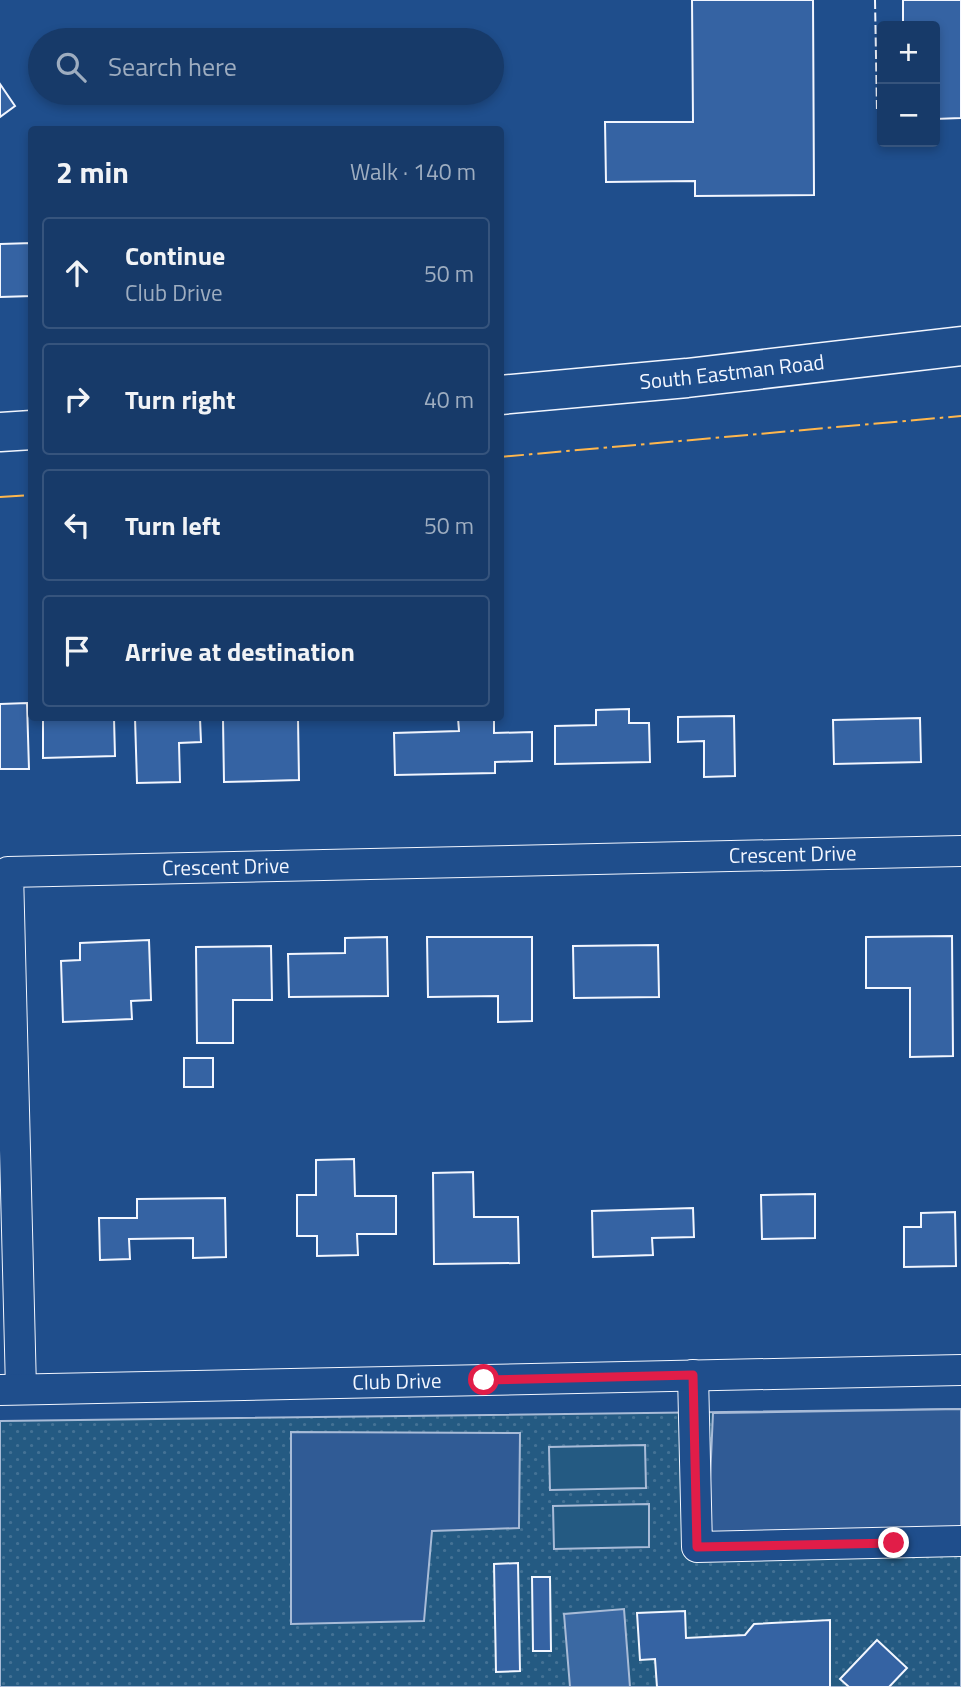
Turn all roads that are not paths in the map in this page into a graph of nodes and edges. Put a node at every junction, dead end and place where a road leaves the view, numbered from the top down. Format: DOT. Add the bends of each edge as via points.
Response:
graph roads {
  1 [pos="961,346"];
  2 [pos="504,395"];
  3 [pos="28,430"];
  4 [pos="0,432"];
  5 [pos="961,851"];
  6 [pos="961,1370"];
  7 [pos="693,1375"];
  8 [pos="10,1390"];
  9 [pos="961,1541"];
  1 -- 2 [label="main road, South Eastman Road"];
  3 -- 4 [label="main road"];
  5 -- 8 [label="street, Crescent Drive" via="8,872"];
  6 -- 7 [label="street, Club Drive"];
  7 -- 8 [label="street, Club Drive"];
  7 -- 9 [label="street" via="697,1547"];
}
